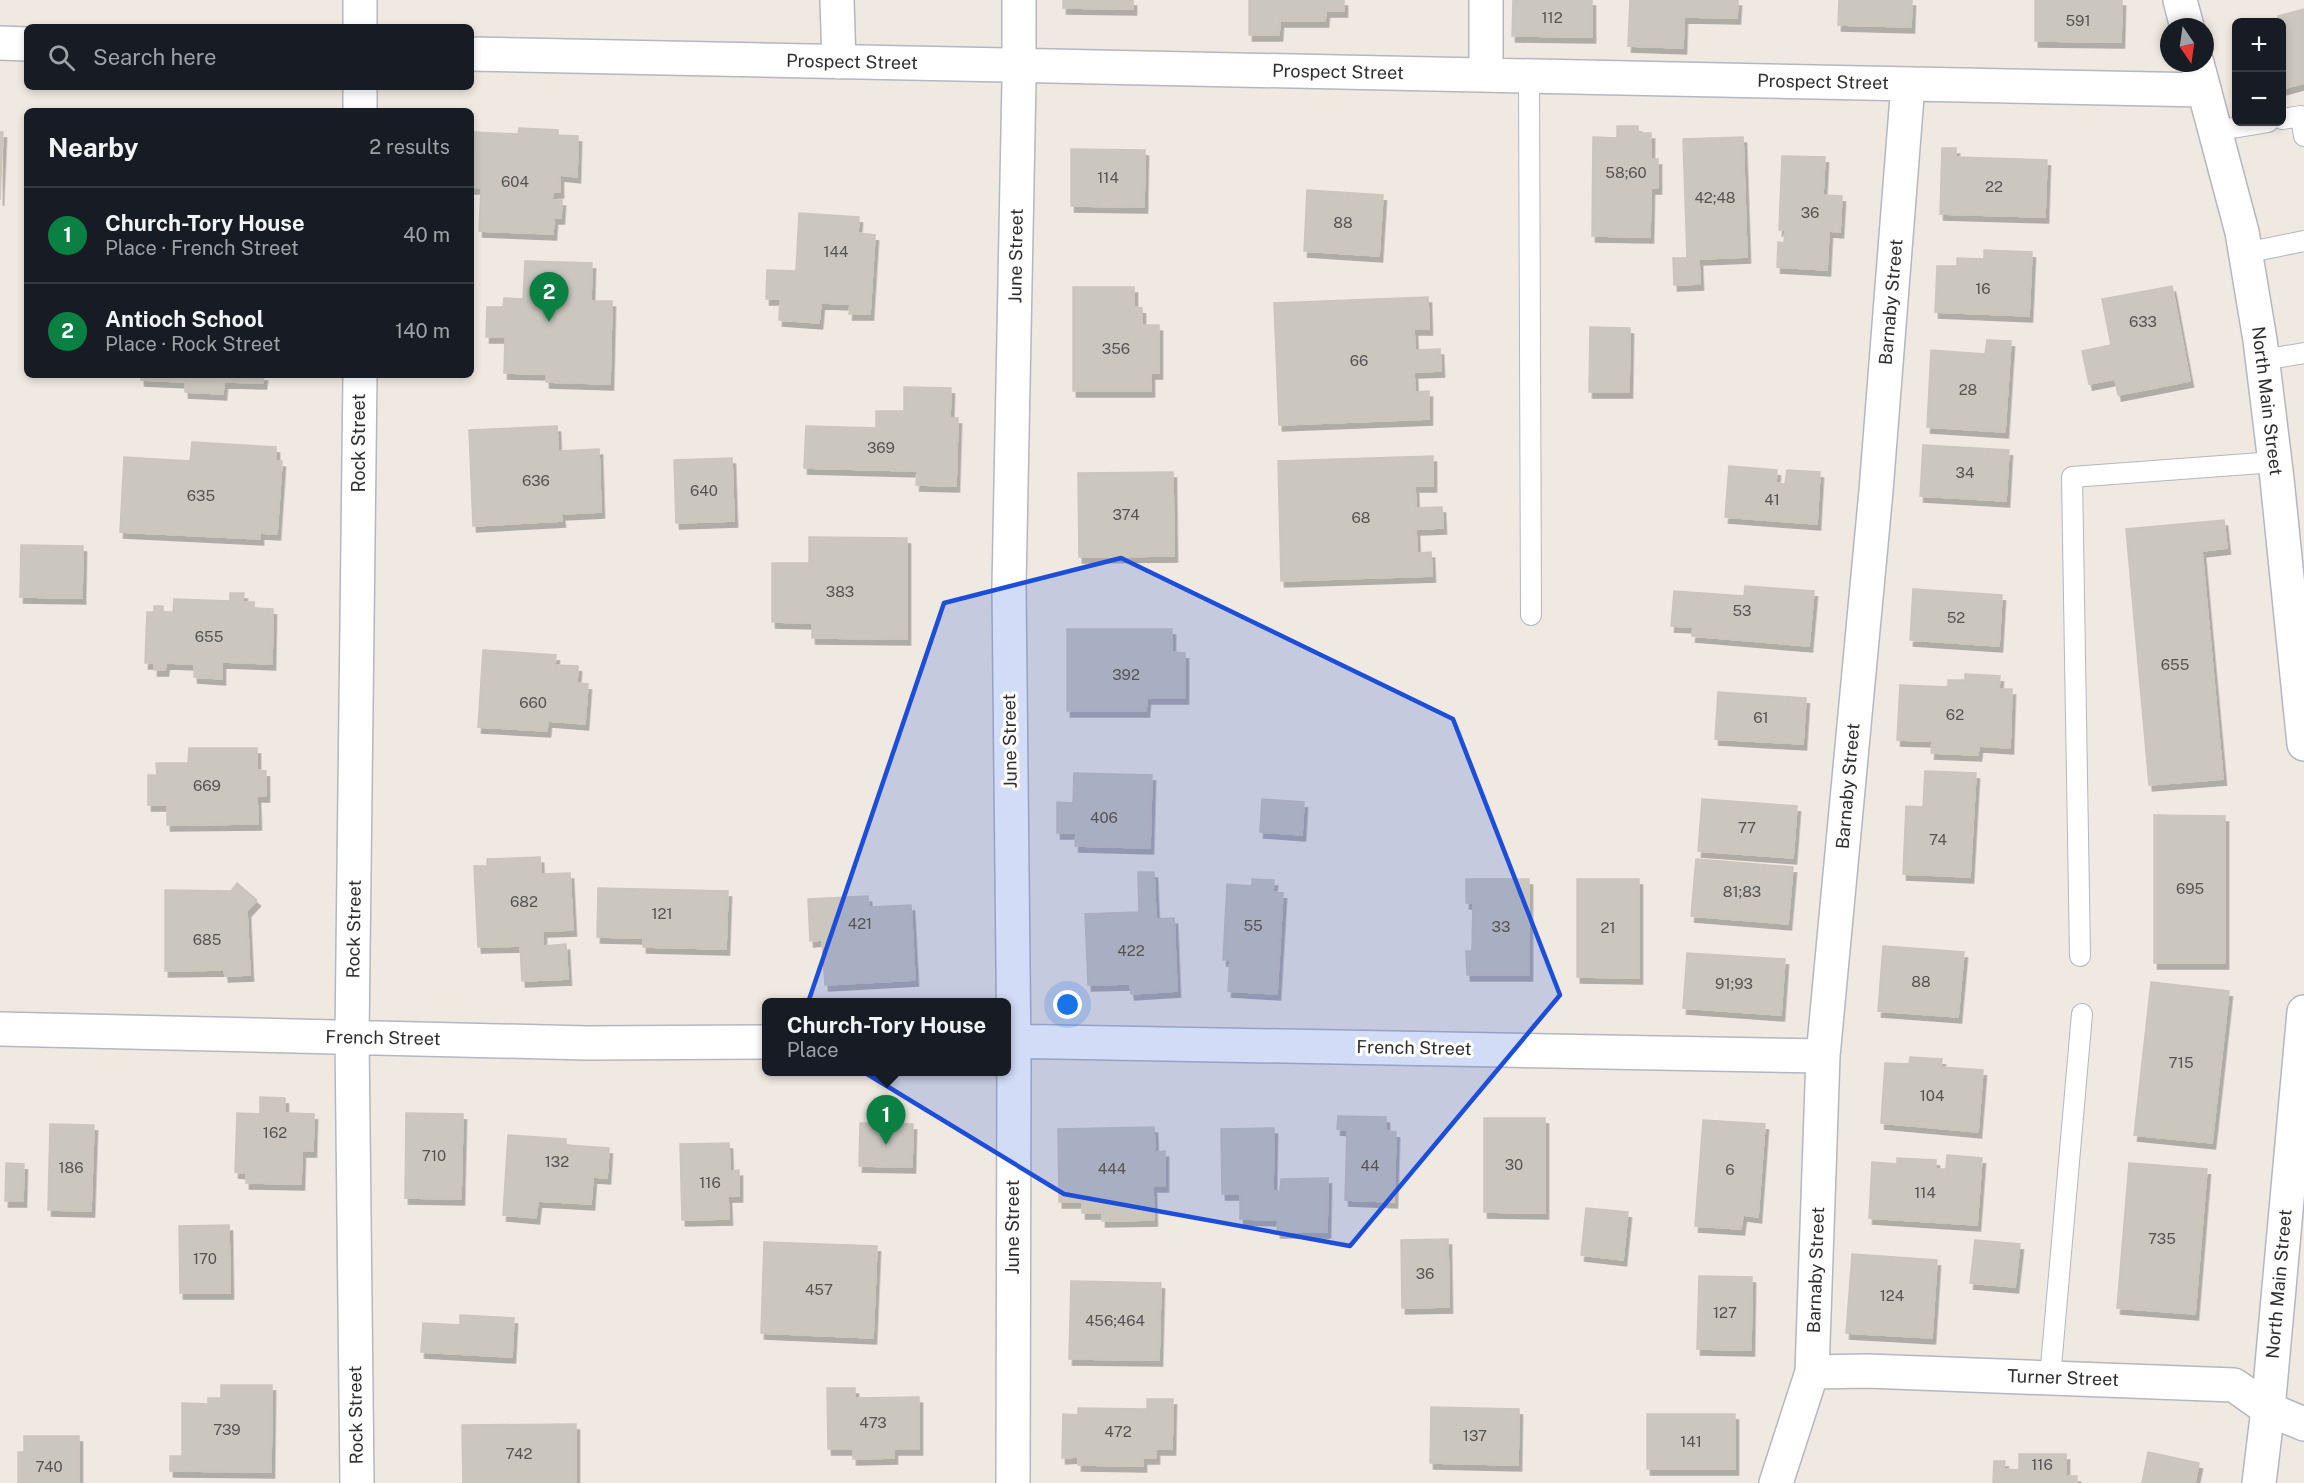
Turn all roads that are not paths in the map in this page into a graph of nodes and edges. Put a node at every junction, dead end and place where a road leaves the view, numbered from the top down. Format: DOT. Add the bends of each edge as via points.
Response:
graph roads {
  1 [pos="360,0"];
  2 [pos="837,0"];
  3 [pos="1018,0"];
  4 [pos="1486,0"];
  5 [pos="2180,0"];
  6 [pos="2185,18"];
  7 [pos="360,24"];
  8 [pos="0,43"];
  9 [pos="24,44"];
  10 [pos="474,54"];
  11 [pos="839,62"];
  12 [pos="1019,65"];
  13 [pos="1486,75"];
  14 [pos="1529,76"];
  15 [pos="2200,77"];
  16 [pos="1908,84"];
  17 [pos="360,90"];
  18 [pos="360,108"];
  19 [pos="2286,118"];
  20 [pos="2244,126"];
  21 [pos="2215,131"];
  22 [pos="2304,136"];
  23 [pos="2304,242"];
  24 [pos="2245,253"];
  25 [pos="2304,353"];
  26 [pos="2263,360"];
  27 [pos="360,378"];
  28 [pos="2275,462"];
  29 [pos="2295,565"];
  30 [pos="1531,615"];
  31 [pos="2304,744"];
  32 [pos="2080,956"];
  33 [pos="1010,998"];
  34 [pos="2304,1012"];
  35 [pos="2082,1014"];
  36 [pos="0,1029"];
  37 [pos="352,1037"];
  38 [pos="1011,1041"];
  39 [pos="762,1042"];
  40 [pos="1823,1056"];
  41 [pos="1010,1076"];
  42 [pos="1812,1372"];
  43 [pos="2050,1378"];
  44 [pos="2268,1409"];
  45 [pos="2304,1424"];
  46 [pos="357,1483"];
  47 [pos="1013,1483"];
  48 [pos="1776,1483"];
  49 [pos="2259,1483"];
  1 -- 7 [label="street"];
  2 -- 11 [label="street"];
  3 -- 12 [label="street, June Street"];
  4 -- 13 [label="street"];
  5 -- 6 [label="street"];
  8 -- 9 [label="street"];
  10 -- 11 [label="street, Prospect Street"];
  11 -- 12 [label="street, Prospect Street"];
  12 -- 13 [label="street, Prospect Street"];
  12 -- 33 [label="street, June Street" via="1009,587"];
  13 -- 14 [label="street, Prospect Street"];
  14 -- 16 [label="street, Prospect Street"];
  14 -- 30 [label="lane"];
  15 -- 16 [label="street, Prospect Street"];
  15 -- 21 [label="street, North Main Street"];
  16 -- 40 [label="street, Barnaby Street" via="1876,491"];
  17 -- 18 [label="street"];
  19 -- 22 [label="lane" via="2301,116"];
  20 -- 21 [label="lane"];
  21 -- 24 [label="street, North Main Street"];
  23 -- 24 [label="lane"];
  24 -- 26 [label="street, North Main Street"];
  25 -- 26 [label="lane"];
  26 -- 28 [label="street, North Main Street"];
  27 -- 37 [label="street, Rock Street"];
  28 -- 29 [label="street, North Main Street"];
  28 -- 32 [label="lane" via="2072,477"];
  29 -- 31 [label="street, North Main Street"];
  34 -- 44 [label="street, North Main Street"];
  35 -- 43 [label="lane"];
  36 -- 37 [label="street, French Street"];
  37 -- 39 [label="street, French Street" via="587,1043"];
  37 -- 46 [label="street, Rock Street"];
  38 -- 40 [label="street, French Street"];
  40 -- 42 [label="street, Barnaby Street"];
  41 -- 47 [label="street, June Street"];
  42 -- 43 [label="street, Turner Street"];
  42 -- 48 [label="street, Barnaby Street"];
  43 -- 44 [label="street, Turner Street" via="2234,1385"];
  44 -- 45 [label="street, Turner Street"];
  44 -- 49 [label="street, North Main Street"];
}
